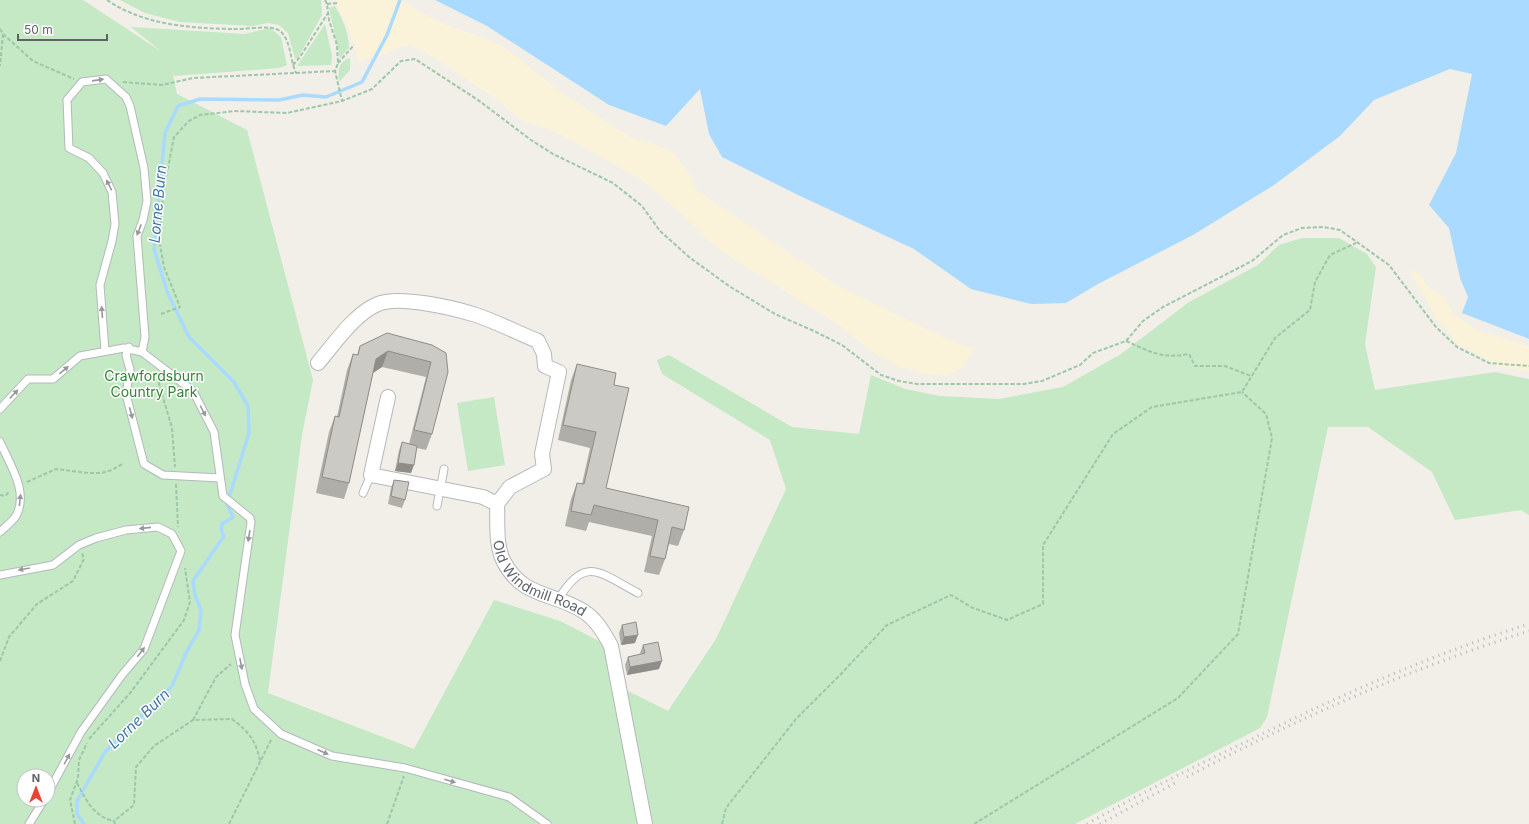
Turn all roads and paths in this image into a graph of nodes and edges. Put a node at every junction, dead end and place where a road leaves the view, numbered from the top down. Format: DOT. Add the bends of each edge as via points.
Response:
graph roads {
  1 [pos="107,0"];
  2 [pos="325,0"];
  3 [pos="336,3"];
  4 [pos="327,4"];
  5 [pos="328,13"];
  6 [pos="0,29"];
  7 [pos="3,34"];
  8 [pos="354,45"];
  9 [pos="338,63"];
  10 [pos="293,65"];
  11 [pos="0,66"];
  12 [pos="335,71"];
  13 [pos="296,73"];
  14 [pos="117,81"];
  15 [pos="82,82"];
  16 [pos="342,101"];
  17 [pos="1356,243"];
  18 [pos="161,314"];
  19 [pos="1126,341"];
  20 [pos="129,347"];
  21 [pos="105,351"];
  22 [pos="142,352"];
  23 [pos="318,363"];
  24 [pos="162,366"];
  25 [pos="1529,366"];
  26 [pos="1251,376"];
  27 [pos="1242,392"];
  28 [pos="388,397"];
  29 [pos="0,409"];
  30 [pos="0,442"];
  31 [pos="124,463"];
  32 [pos="444,468"];
  33 [pos="371,475"];
  34 [pos="175,476"];
  35 [pos="220,478"];
  36 [pos="19,486"];
  37 [pos="441,489"];
  38 [pos="363,493"];
  39 [pos="0,495"];
  40 [pos="497,504"];
  41 [pos="437,506"];
  42 [pos="178,528"];
  43 [pos="0,532"];
  44 [pos="79,545"];
  45 [pos="184,565"];
  46 [pos="0,575"];
  47 [pos="638,593"];
  48 [pos="558,600"];
  49 [pos="240,658"];
  50 [pos="0,661"];
  51 [pos="193,720"];
  52 [pos="277,730"];
  53 [pos="260,760"];
  54 [pos="405,768"];
  55 [pos="56,778"];
  56 [pos="77,783"];
  57 [pos="39,808"];
  58 [pos="114,823"];
  59 [pos="30,824"];
  60 [pos="75,824"];
  61 [pos="229,824"];
  62 [pos="387,824"];
  63 [pos="547,824"];
  64 [pos="644,824"];
  65 [pos="722,824"];
  66 [pos="974,824"];
  1 -- 10 [label="path" via="121,9 154,22 232,29 269,27 280,31 288,44"];
  2 -- 4 [label="path"];
  3 -- 4 [label="path"];
  4 -- 5 [label="path"];
  5 -- 9 [label="path" via="337,45"];
  5 -- 10 [label="path"];
  6 -- 7 [label="path"];
  7 -- 11 [label="path"];
  7 -- 15 [label="path" via="33,61"];
  8 -- 9 [label="path"];
  9 -- 12 [label="path"];
  10 -- 13 [label="path"];
  12 -- 13 [label="path"];
  12 -- 16 [label="path"];
  13 -- 14 [label="path" via="192,78 162,85"];
  21 -- 15 [label="lane, one-way" via="100,285 112,241 115,209 112,192 103,173 89,158 69,148 66,100"];
  15 -- 22 [label="lane, one-way" via="106,79 126,97 144,168 147,201 137,236 145,337"];
  16 -- 18 [label="path" via="287,113 235,111 200,115 189,121 174,137 164,188 159,240 164,266 180,307"];
  16 -- 19 [label="path" via="372,89 401,60 414,59 478,100 553,154 613,183 642,206 660,231 688,257 730,286 774,314 842,345 887,377 917,384 1024,384 1042,381 1080,365 1093,353"];
  17 -- 19 [label="path" via="1340,230 1323,227 1302,228 1283,235 1252,261 1163,307 1143,321"];
  17 -- 25 [label="path" via="1389,265 1436,327 1457,347 1489,363"];
  17 -- 26 [label="path" via="1330,255 1315,282 1310,310 1275,338"];
  19 -- 26 [label="path" via="1158,356 1174,357 1189,354 1196,366 1225,366"];
  20 -- 21 [label="lane"];
  20 -- 22 [label="lane"];
  20 -- 34 [label="lane, one-way" via="126,355 130,370 126,394 144,464 163,475"];
  29 -- 21 [label="lane, one-way" via="28,379 53,379 80,356"];
  22 -- 24 [label="lane"];
  23 -- 40 [label="street" via="353,322 377,304 392,300 477,315 538,342 544,354 545,366 559,372 542,454 544,468 510,487"];
  24 -- 34 [label="path" via="159,384 172,428"];
  24 -- 35 [label="lane, one-way" via="193,391 214,432"];
  26 -- 27 [label="path"];
  27 -- 65 [label="path" via="1152,407 1114,434 1043,545 1043,604 1007,620 974,608 951,595 887,625 796,718 726,808"];
  27 -- 66 [label="path" via="1266,414 1272,438 1238,634 1178,698"];
  28 -- 33 [label="street"];
  30 -- 36 [label="lane"];
  31 -- 36 [label="path" via="101,473 89,474 56,469"];
  32 -- 37 [label="lane"];
  33 -- 37 [label="street"];
  33 -- 38 [label="lane"];
  34 -- 35 [label="lane"];
  34 -- 42 [label="path"];
  35 -- 49 [label="lane, one-way" via="222,496 250,518 251,522 235,635"];
  36 -- 39 [label="path" via="5,496"];
  43 -- 36 [label="lane, one-way" via="15,518 20,505"];
  37 -- 40 [label="street" via="483,497"];
  37 -- 41 [label="lane"];
  40 -- 48 [label="street, Old Windmill Road" via="499,548 504,562 519,581 531,590"];
  44 -- 46 [label="lane, one-way" via="53,565"];
  44 -- 50 [label="path" via="84,558 73,581 37,604 9,637"];
  55 -- 44 [label="lane, one-way" via="81,732 144,649 181,551 172,534 158,526 126,530"];
  45 -- 56 [label="path" via="190,602 184,620 131,692 89,739 78,760"];
  47 -- 48 [label="lane" via="596,571 577,574"];
  48 -- 64 [label="street, Old Windmill Road" via="583,611 602,629 610,646"];
  49 -- 51 [label="path" via="216,678"];
  49 -- 52 [label="lane, one-way" via="245,684 254,709"];
  51 -- 53 [label="path" via="232,718 244,728 257,745"];
  51 -- 58 [label="path" via="154,746 136,767 134,805"];
  52 -- 53 [label="path"];
  52 -- 54 [label="lane, one-way" via="332,756"];
  53 -- 61 [label="path"];
  54 -- 62 [label="path"];
  54 -- 63 [label="lane, one-way" via="509,797"];
  56 -- 58 [label="path" via="87,802 103,818"];
  56 -- 60 [label="path" via="70,800"];
  57 -- 59 [label="lane"];
}
